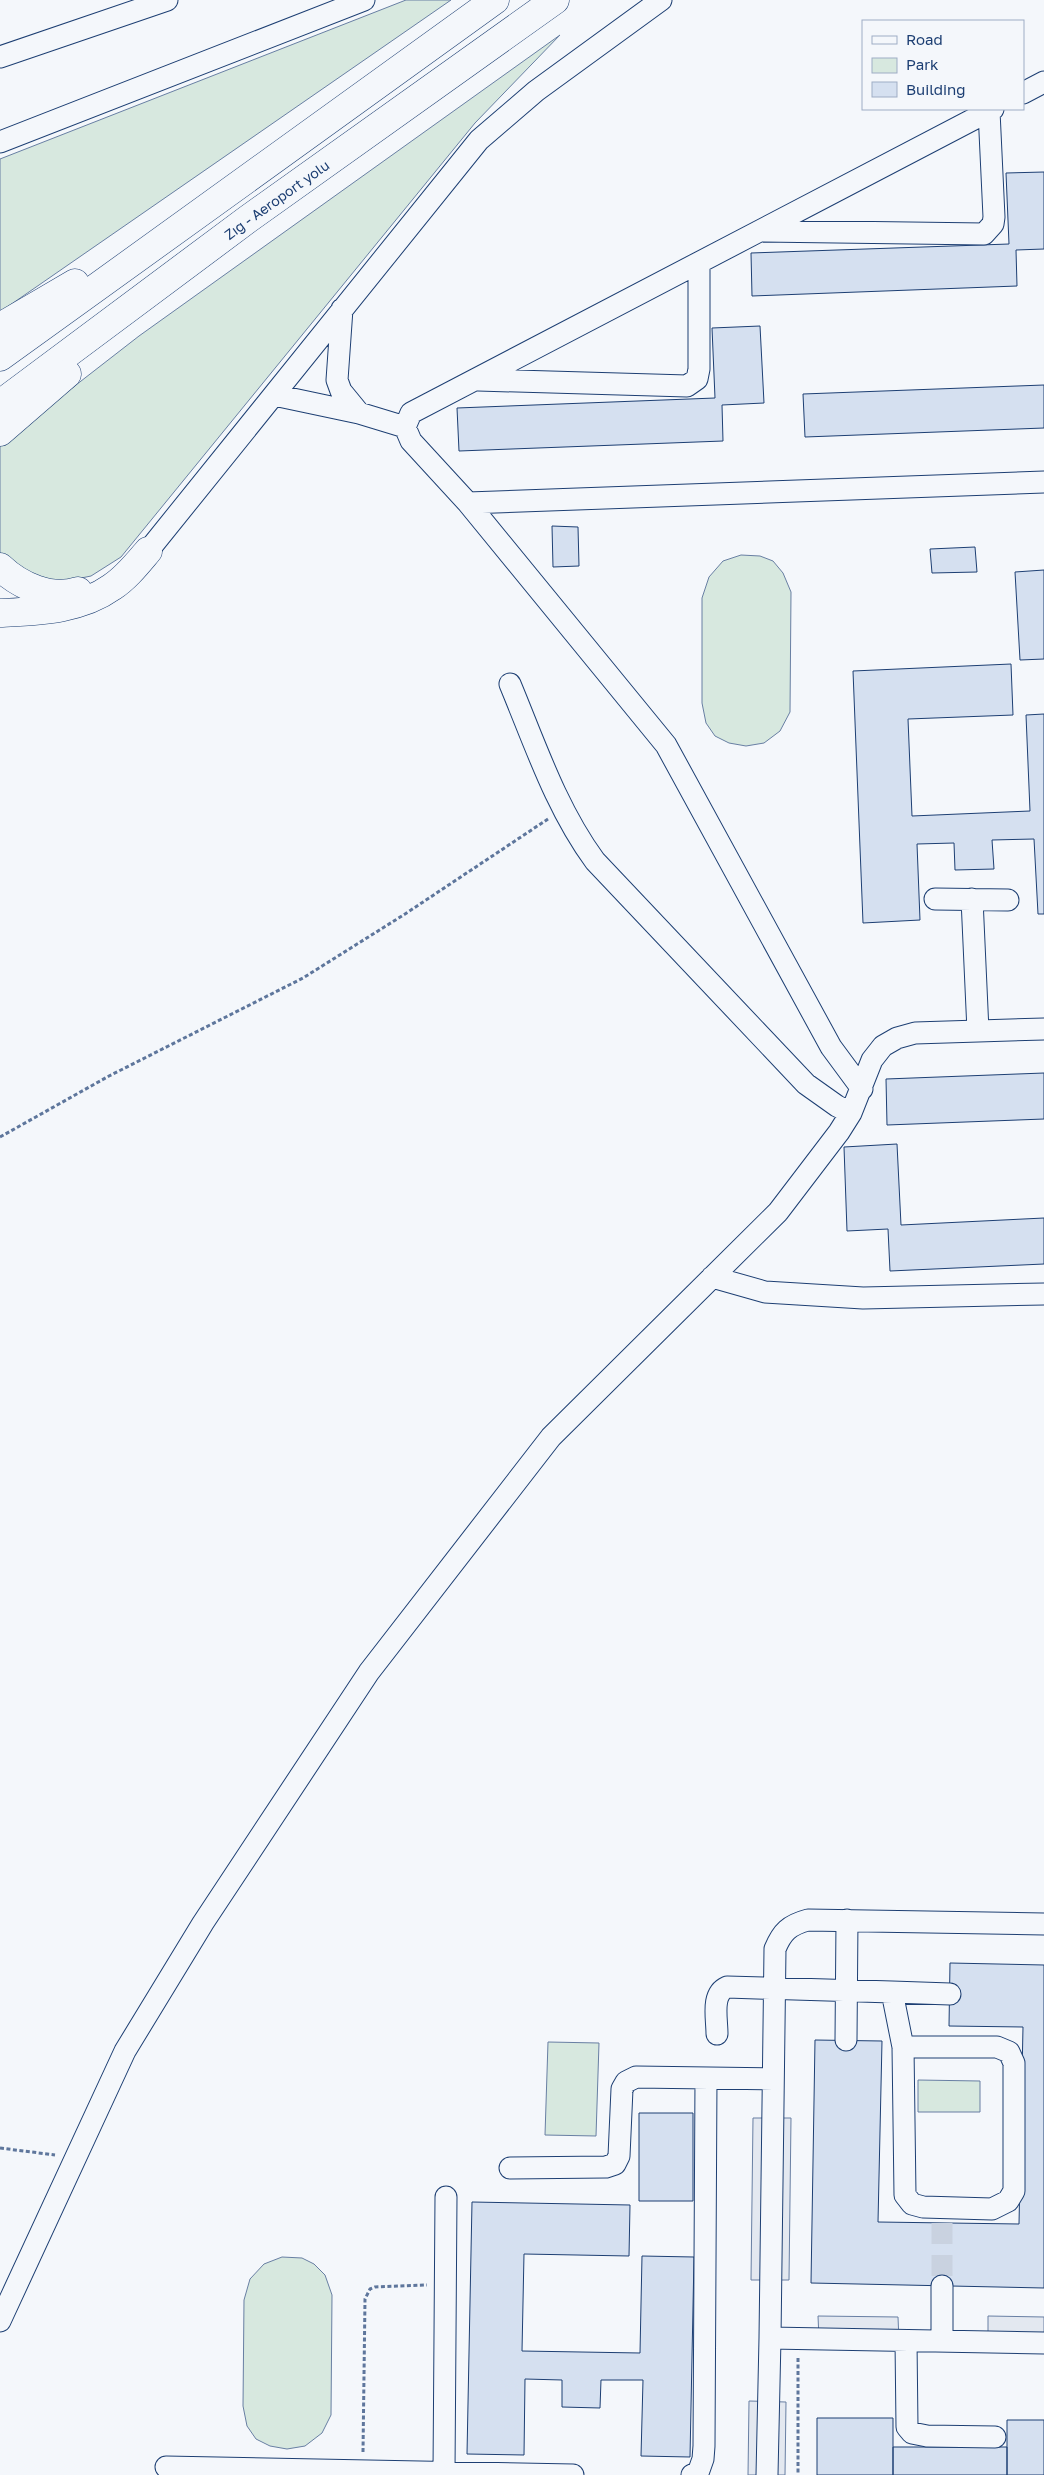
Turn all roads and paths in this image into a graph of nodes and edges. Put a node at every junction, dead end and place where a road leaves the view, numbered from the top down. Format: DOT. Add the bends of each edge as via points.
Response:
graph roads {
  1 [pos="167,0"];
  2 [pos="364,0"];
  3 [pos="495,0"];
  4 [pos="555,0"];
  5 [pos="661,0"];
  6 [pos="0,57"];
  7 [pos="1044,82"];
  8 [pos="1024,92"];
  9 [pos="991,110"];
  10 [pos="0,142"];
  11 [pos="231,190"];
  12 [pos="248,219"];
  13 [pos="759,231"];
  14 [pos="698,263"];
  15 [pos="342,309"];
  16 [pos="0,328"];
  17 [pos="0,357"];
  18 [pos="475,380"];
  19 [pos="274,395"];
  20 [pos="0,404"];
  21 [pos="359,413"];
  22 [pos="405,427"];
  23 [pos="0,432"];
  24 [pos="1044,482"];
  25 [pos="468,503"];
  26 [pos="148,551"];
  27 [pos="0,567"];
  28 [pos="0,612"];
  29 [pos="510,684"];
  30 [pos="563,809"];
  31 [pos="935,899"];
  32 [pos="972,899"];
  33 [pos="1008,900"];
  34 [pos="1044,1029"];
  35 [pos="978,1031"];
  36 [pos="862,1089"];
  37 [pos="851,1114"];
  38 [pos="0,1137"];
  39 [pos="712,1277"];
  40 [pos="1044,1294"];
  41 [pos="847,1920"];
  42 [pos="1044,1924"];
  43 [pos="775,1988"];
  44 [pos="846,1990"];
  45 [pos="892,1992"];
  46 [pos="950,1994"];
  47 [pos="717,2034"];
  48 [pos="846,2040"];
  49 [pos="903,2046"];
  50 [pos="706,2078"];
  51 [pos="774,2078"];
  52 [pos="0,2148"];
  53 [pos="75,2158"];
  54 [pos="510,2168"];
  55 [pos="446,2197"];
  56 [pos="445,2285"];
  57 [pos="942,2286"];
  58 [pos="0,2320"];
  59 [pos="770,2338"];
  60 [pos="906,2340"];
  61 [pos="942,2341"];
  62 [pos="1044,2343"];
  63 [pos="798,2358"];
  64 [pos="995,2438"];
  65 [pos="166,2467"];
  66 [pos="363,2471"];
  67 [pos="444,2472"];
  68 [pos="573,2475"];
  69 [pos="692,2475"];
  70 [pos="767,2475"];
  71 [pos="798,2475"];
  1 -- 6 [label="street"];
  2 -- 10 [label="street"];
  3 -- 11 [label="highway"];
  4 -- 12 [label="highway, Zığ - Aeroport yolu"];
  5 -- 15 [label="street" via="536,91 479,140"];
  7 -- 8 [label="street"];
  9 -- 13 [label="street"];
  9 -- 13 [label="street" via="994,217 993,224 984,234"];
  11 -- 16 [label="highway"];
  11 -- 17 [label="highway"];
  12 -- 20 [label="highway, Zığ - Aeroport yolu"];
  12 -- 23 [label="highway"];
  13 -- 14 [label="street"];
  14 -- 18 [label="street"];
  14 -- 18 [label="street" via="699,369 697,379 687,386"];
  15 -- 19 [label="street"];
  15 -- 21 [label="street" via="337,380 341,391"];
  18 -- 22 [label="street" via="411,413"];
  19 -- 21 [label="street"];
  19 -- 26 [label="street"];
  21 -- 22 [label="street"];
  22 -- 25 [label="street" via="411,441"];
  24 -- 25 [label="street"];
  25 -- 36 [label="street" via="666,745 831,1046"];
  26 -- 27 [label="highway" via="121,572 73,592 50,593 27,586"];
  26 -- 28 [label="highway" via="112,588 90,599 65,608"];
  29 -- 30 [label="street"];
  30 -- 37 [label="street" via="575,834 595,861 806,1084"];
  30 -- 38 [label="path" via="303,978 109,1076"];
  31 -- 32 [label="street"];
  32 -- 33 [label="street"];
  32 -- 35 [label="street"];
  34 -- 35 [label="street"];
  35 -- 36 [label="street" via="915,1033 897,1038 883,1046 872,1060"];
  36 -- 37 [label="street"];
  37 -- 39 [label="street" via="778,1212"];
  39 -- 40 [label="street" via="765,1292 863,1298"];
  39 -- 53 [label="street" via="551,1437 369,1672 203,1923 125,2051"];
  41 -- 42 [label="street"];
  41 -- 43 [label="street" via="808,1920 793,1924 781,1934 775,1949"];
  41 -- 44 [label="street"];
  43 -- 44 [label="street"];
  43 -- 47 [label="street" via="728,1986 721,1990 717,1996"];
  43 -- 51 [label="street"];
  44 -- 45 [label="street"];
  44 -- 48 [label="street"];
  45 -- 46 [label="street"];
  45 -- 49 [label="street"];
  49 -- 49 [label="street" via="905,2195 912,2204 942,2215 992,2208 1008,2201 1014,2191 1014,2063 1009,2052 997,2047"];
  50 -- 51 [label="street"];
  50 -- 54 [label="street" via="636,2077 626,2082 622,2089 619,2156 615,2164 606,2167"];
  50 -- 69 [label="street" via="704,2446 701,2467"];
  51 -- 59 [label="street"];
  52 -- 53 [label="path"];
  53 -- 58 [label="street"];
  55 -- 56 [label="street"];
  56 -- 66 [label="path" via="370,2289 366,2299"];
  56 -- 67 [label="street"];
  57 -- 61 [label="street"];
  59 -- 60 [label="street"];
  59 -- 70 [label="street"];
  60 -- 61 [label="street"];
  60 -- 64 [label="street" via="907,2427 912,2433"];
  61 -- 62 [label="street"];
  63 -- 71 [label="path"];
  65 -- 66 [label="street"];
  66 -- 67 [label="street"];
  67 -- 68 [label="street"];
}
